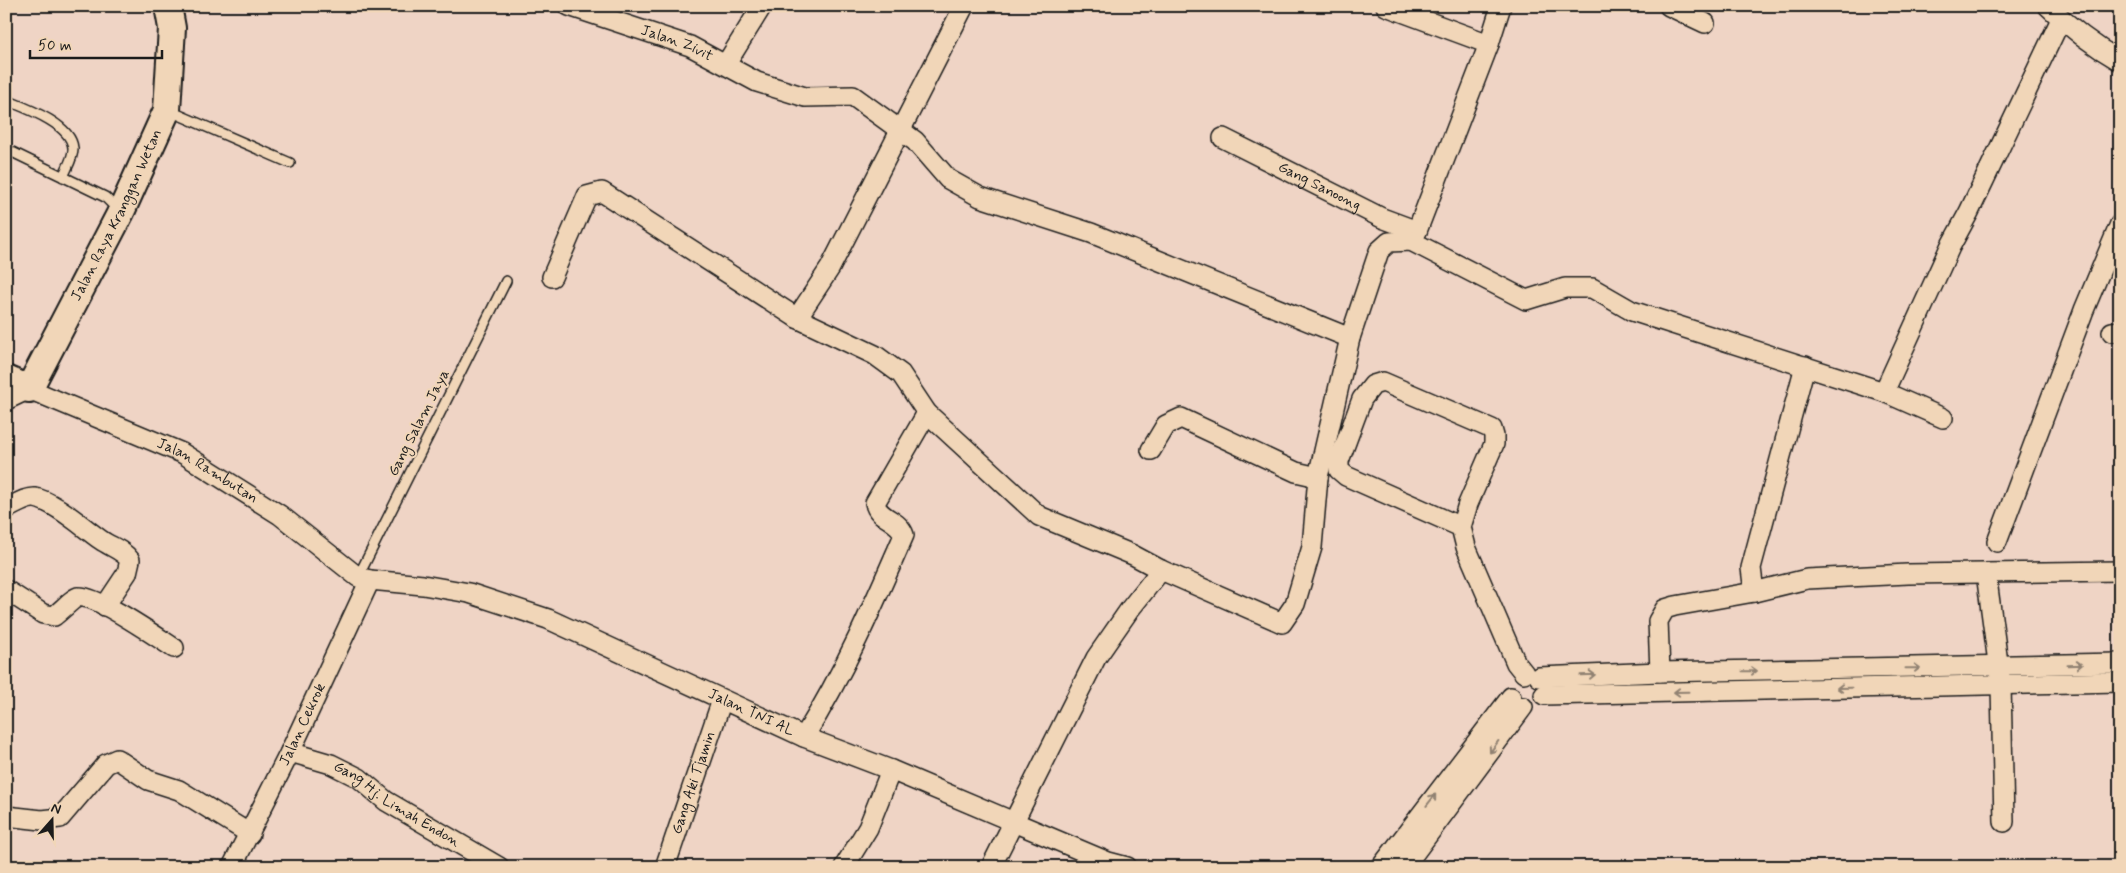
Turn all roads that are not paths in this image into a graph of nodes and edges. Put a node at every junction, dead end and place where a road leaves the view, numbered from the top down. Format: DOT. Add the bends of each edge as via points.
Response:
graph roads {
  1 [pos="168,6"];
  2 [pos="569,6"];
  3 [pos="762,6"];
  4 [pos="964,6"];
  5 [pos="1386,6"];
  6 [pos="1501,6"];
  7 [pos="1669,6"];
  8 [pos="606,12"];
  9 [pos="2055,13"];
  10 [pos="1705,23"];
  11 [pos="1489,44"];
  12 [pos="2120,61"];
  13 [pos="726,64"];
  14 [pos="6,100"];
  15 [pos="167,110"];
  16 [pos="900,131"];
  17 [pos="1223,138"];
  18 [pos="6,149"];
  19 [pos="290,163"];
  20 [pos="63,178"];
  21 [pos="121,212"];
  22 [pos="2120,224"];
  23 [pos="1414,236"];
  24 [pos="552,278"];
  25 [pos="506,282"];
  26 [pos="797,318"];
  27 [pos="1350,338"];
  28 [pos="1805,366"];
  29 [pos="18,384"];
  30 [pos="1884,392"];
  31 [pos="6,400"];
  32 [pos="927,413"];
  33 [pos="1943,418"];
  34 [pos="1151,450"];
  35 [pos="1318,477"];
  36 [pos="6,509"];
  37 [pos="1461,527"];
  38 [pos="1998,542"];
  39 [pos="1161,570"];
  40 [pos="2120,572"];
  41 [pos="1986,573"];
  42 [pos="364,578"];
  43 [pos="6,590"];
  44 [pos="1754,592"];
  45 [pos="105,606"];
  46 [pos="174,648"];
  47 [pos="2120,663"];
  48 [pos="1524,672"];
  49 [pos="1660,672"];
  50 [pos="2000,676"];
  51 [pos="2120,682"];
  52 [pos="1544,695"];
  53 [pos="722,700"];
  54 [pos="1517,702"];
  55 [pos="804,737"];
  56 [pos="290,752"];
  57 [pos="891,770"];
  58 [pos="6,816"];
  59 [pos="1416,820"];
  60 [pos="1013,822"];
  61 [pos="2004,822"];
  62 [pos="1431,833"];
  63 [pos="250,834"];
  64 [pos="232,867"];
  65 [pos="499,867"];
  66 [pos="665,867"];
  67 [pos="844,867"];
  68 [pos="991,867"];
  69 [pos="1127,867"];
  70 [pos="1381,867"];
  71 [pos="1404,867"];
  1 -- 15 [label="main road, Jalan Raya Kranggan Wetan" via="172,28"];
  2 -- 8 [label="street, Jalan Zivit"];
  3 -- 13 [label="street"];
  4 -- 16 [label="street"];
  5 -- 11 [label="street"];
  6 -- 11 [label="street"];
  7 -- 10 [label="street"];
  8 -- 13 [label="street, Jalan Zivit"];
  9 -- 12 [label="street"];
  9 -- 30 [label="street" via="1969,212"];
  11 -- 23 [label="street"];
  13 -- 16 [label="street, Jalan Zivit" via="758,82 805,97 853,96"];
  14 -- 20 [label="lane" via="58,126 71,138 74,150"];
  15 -- 19 [label="lane"];
  15 -- 21 [label="main road, Jalan Raya Kranggan Wetan"];
  16 -- 26 [label="street" via="830,268"];
  16 -- 27 [label="street, Jalan Zivit" via="915,140 948,179 980,197 1091,233"];
  17 -- 23 [label="street, Gang Sanoong"];
  18 -- 20 [label="lane"];
  20 -- 21 [label="lane" via="105,197"];
  21 -- 29 [label="main road, Jalan Raya Kranggan Wetan"];
  22 -- 38 [label="street" via="2084,310"];
  23 -- 27 [label="street" via="1389,242 1379,251"];
  23 -- 28 [label="street, Gang Sanoong" via="1526,300 1565,288 1592,288 1632,311"];
  24 -- 26 [label="street" via="586,196 602,192"];
  25 -- 42 [label="lane, Gang Salam Jaya"];
  26 -- 32 [label="street" via="876,355 901,374"];
  27 -- 35 [label="street"];
  28 -- 30 [label="street, Gang Sanoong"];
  28 -- 44 [label="street" via="1751,568"];
  29 -- 31 [label="street"];
  29 -- 42 [label="street, Jalan Rambutan" via="182,453 280,515"];
  30 -- 33 [label="street, Gang Sanoong"];
  32 -- 39 [label="street" via="1039,516 1133,554"];
  32 -- 55 [label="street" via="875,503 880,513 900,526 904,535 855,648"];
  34 -- 35 [label="street" via="1166,425 1180,418 1296,472"];
  35 -- 39 [label="street" via="1312,548 1295,604 1282,623"];
  36 -- 45 [label="street" via="28,499 44,501 126,554 130,560 127,573"];
  37 -- 37 [label="street" via="1494,444 1492,429 1382,382 1373,385 1362,399 1339,461 1340,470 1346,476"];
  37 -- 48 [label="street" via="1466,547"];
  39 -- 60 [label="street" via="1096,658"];
  40 -- 41 [label="street"];
  41 -- 44 [label="street" via="1807,579"];
  41 -- 50 [label="street"];
  42 -- 53 [label="street, Jalan TNI AL" via="470,594 548,619"];
  42 -- 56 [label="street, Jalan Cekrok"];
  43 -- 45 [label="street" via="43,614 54,616 78,597 87,597"];
  44 -- 49 [label="street" via="1665,609 1658,621"];
  45 -- 46 [label="street"];
  50 -- 47 [label="street, one-way"];
  48 -- 49 [label="street, one-way"];
  48 -- 52 [label="street" via="1544,683"];
  48 -- 54 [label="street" via="1512,682 1509,690"];
  49 -- 50 [label="street, one-way"];
  50 -- 51 [label="street"];
  50 -- 52 [label="street, one-way"];
  50 -- 61 [label="street"];
  52 -- 54 [label="street" via="1531,708"];
  53 -- 55 [label="street, Jalan TNI AL"];
  53 -- 66 [label="street, Gang Aki Tjamin"];
  59 -- 54 [label="street, one-way"];
  54 -- 62 [label="street, one-way"];
  55 -- 57 [label="street, Jalan TNI AL"];
  56 -- 63 [label="street, Jalan Cekrok"];
  56 -- 65 [label="street, Gang Hj. Limah Endon" via="331,764 359,778 386,801"];
  57 -- 60 [label="street, Jalan TNI AL"];
  57 -- 67 [label="street" via="868,828"];
  58 -- 63 [label="street" via="42,820 60,818 106,764 117,759 148,780 179,790"];
  59 -- 62 [label="street"];
  59 -- 70 [label="street"];
  60 -- 68 [label="street"];
  60 -- 69 [label="street, Jalan TNI AL"];
  62 -- 71 [label="street"];
  63 -- 64 [label="street, Jalan Cekrok"];
}
